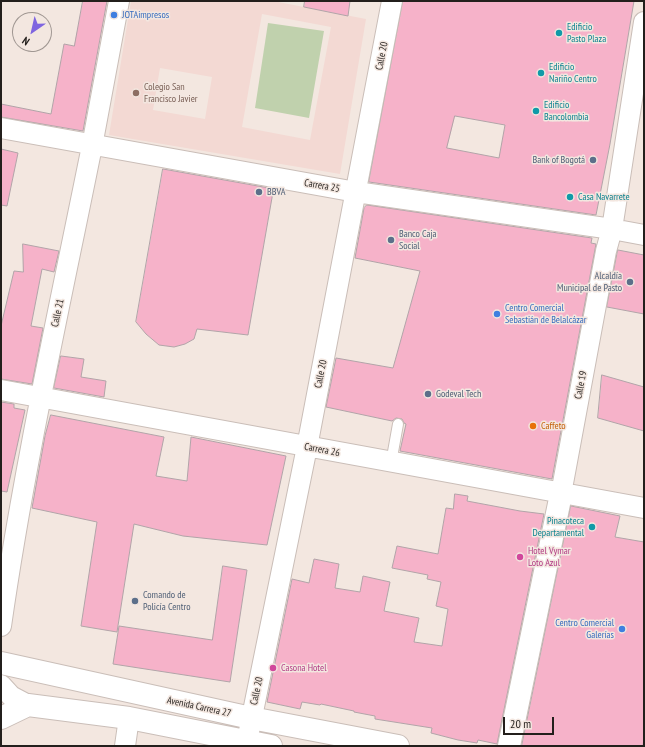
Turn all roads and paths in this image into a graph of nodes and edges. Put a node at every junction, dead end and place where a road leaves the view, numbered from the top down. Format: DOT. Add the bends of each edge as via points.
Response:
graph roads {
  1 [pos="119,1"];
  2 [pos="392,1"];
  3 [pos="644,22"];
  4 [pos="1,128"];
  5 [pos="92,144"];
  6 [pos="356,192"];
  7 [pos="612,229"];
  8 [pos="644,235"];
  9 [pos="1,390"];
  10 [pos="41,396"];
  11 [pos="398,424"];
  12 [pos="307,447"];
  13 [pos="391,463"];
  14 [pos="561,494"];
  15 [pos="644,508"];
  16 [pos="7,546"];
  17 [pos="1,626"];
  18 [pos="1,663"];
  19 [pos="1,685"];
  20 [pos="28,705"];
  21 [pos="1,718"];
  22 [pos="129,718"];
  23 [pos="251,718"];
  24 [pos="247,744"];
  25 [pos="125,746"];
  26 [pos="271,746"];
  27 [pos="398,746"];
  28 [pos="509,746"];
  1 -- 5 [label="street, Calle 21"];
  2 -- 6 [label="street, Calle 20"];
  3 -- 7 [label="street, Calle 19"];
  4 -- 5 [label="street, Carrera 25"];
  5 -- 6 [label="street, Carrera 25"];
  5 -- 10 [label="street, Calle 21"];
  6 -- 7 [label="street, Carrera 25"];
  6 -- 12 [label="street, Calle 20"];
  7 -- 8 [label="street, Carrera 25"];
  7 -- 14 [label="street, Calle 19"];
  9 -- 10 [label="street, Carrera 26"];
  10 -- 12 [label="street, Carrera 26"];
  10 -- 16 [label="street, Calle 21"];
  11 -- 13 [label="lane"];
  12 -- 13 [label="street, Carrera 26"];
  12 -- 23 [label="street, Calle 20"];
  13 -- 14 [label="street, Carrera 26"];
  14 -- 15 [label="street, Carrera 26"];
  14 -- 28 [label="main road, Calle 19"];
  16 -- 17 [label="street, Calle 21"];
  18 -- 23 [label="main road, Avenida Carrera 27"];
  19 -- 20 [label="street" via="11,696"];
  20 -- 21 [label="main road"];
  20 -- 22 [label="main road"];
  22 -- 24 [label="main road"];
  22 -- 25 [label="street"];
  23 -- 24 [label="street, Calle 20"];
  23 -- 27 [label="main road, Avenida Carrera 27"];
  24 -- 26 [label="main road"];
}
